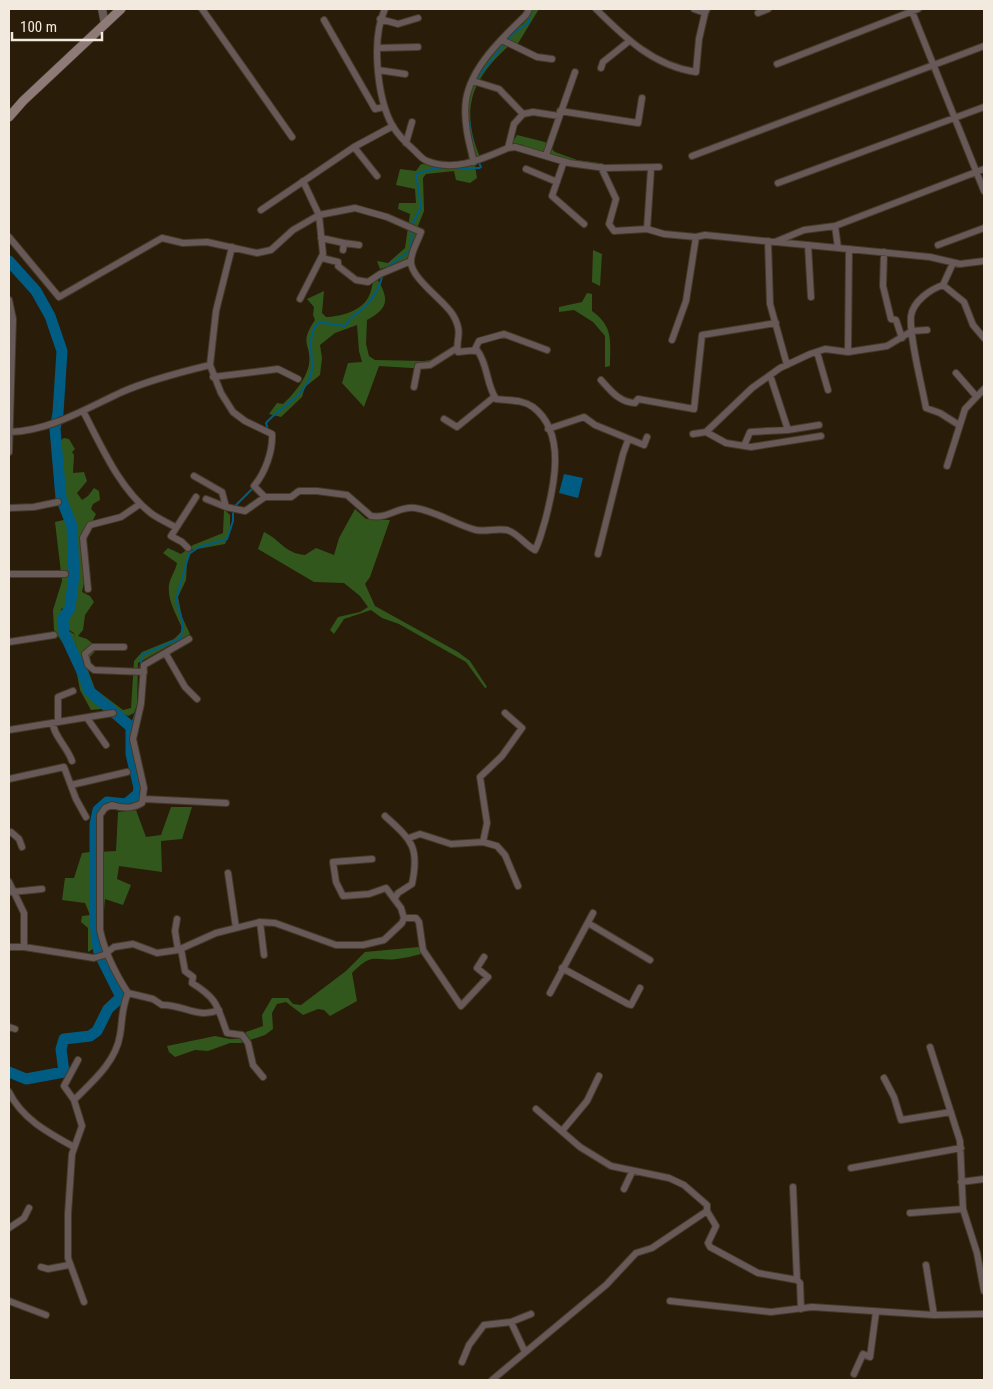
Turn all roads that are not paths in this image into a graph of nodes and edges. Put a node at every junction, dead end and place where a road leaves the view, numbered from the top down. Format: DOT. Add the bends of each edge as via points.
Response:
graph roads {
  1 [pos="102,9"];
  2 [pos="120,9"];
  3 [pos="202,9"];
  4 [pos="385,9"];
  5 [pos="529,9"];
  6 [pos="596,9"];
  7 [pos="694,9"];
  8 [pos="768,9"];
  9 [pos="914,10"];
  10 [pos="706,11"];
  11 [pos="758,13"];
  12 [pos="418,18"];
  13 [pos="380,19"];
  14 [pos="324,20"];
  15 [pos="105,24"];
  16 [pos="502,40"];
  17 [pos="628,42"];
  18 [pos="984,46"];
  19 [pos="418,47"];
  20 [pos="378,48"];
  21 [pos="552,59"];
  22 [pos="778,64"];
  23 [pos="934,66"];
  24 [pos="601,68"];
  25 [pos="378,70"];
  26 [pos="575,72"];
  27 [pos="405,74"];
  28 [pos="473,81"];
  29 [pos="642,98"];
  30 [pos="384,107"];
  31 [pos="984,107"];
  32 [pos="523,114"];
  33 [pos="560,114"];
  34 [pos="9,117"];
  35 [pos="955,119"];
  36 [pos="412,122"];
  37 [pos="393,126"];
  38 [pos="292,137"];
  39 [pos="406,143"];
  40 [pos="354,147"];
  41 [pos="508,148"];
  42 [pos="546,155"];
  43 [pos="692,156"];
  44 [pos="564,161"];
  45 [pos="474,162"];
  46 [pos="602,167"];
  47 [pos="659,167"];
  48 [pos="526,169"];
  49 [pos="651,169"];
  50 [pos="984,169"];
  51 [pos="976,172"];
  52 [pos="377,176"];
  53 [pos="303,181"];
  54 [pos="557,182"];
  55 [pos="778,183"];
  56 [pos="984,191"];
  57 [pos="261,210"];
  58 [pos="319,215"];
  59 [pos="584,224"];
  60 [pos="836,226"];
  61 [pos="984,228"];
  62 [pos="647,229"];
  63 [pos="9,237"];
  64 [pos="696,237"];
  65 [pos="321,238"];
  66 [pos="772,242"];
  67 [pos="359,245"];
  68 [pos="808,245"];
  69 [pos="938,245"];
  70 [pos="232,247"];
  71 [pos="838,248"];
  72 [pos="849,249"];
  73 [pos="884,252"];
  74 [pos="322,258"];
  75 [pos="411,260"];
  76 [pos="984,261"];
  77 [pos="953,263"];
  78 [pos="943,285"];
  79 [pos="811,297"];
  80 [pos="300,298"];
  81 [pos="9,300"];
  82 [pos="776,323"];
  83 [pos="927,330"];
  84 [pos="912,331"];
  85 [pos="902,338"];
  86 [pos="984,338"];
  87 [pos="672,340"];
  88 [pos="457,348"];
  89 [pos="474,350"];
  90 [pos="547,350"];
  91 [pos="817,352"];
  92 [pos="848,352"];
  93 [pos="210,365"];
  94 [pos="787,365"];
  95 [pos="956,374"];
  96 [pos="770,375"];
  97 [pos="213,376"];
  98 [pos="298,379"];
  99 [pos="601,380"];
  100 [pos="414,387"];
  101 [pos="984,389"];
  102 [pos="828,390"];
  103 [pos="976,396"];
  104 [pos="494,397"];
  105 [pos="83,411"];
  106 [pos="444,419"];
  107 [pos="819,425"];
  108 [pos="959,425"];
  109 [pos="548,429"];
  110 [pos="788,430"];
  111 [pos="10,432"];
  112 [pos="706,432"];
  113 [pos="693,434"];
  114 [pos="821,436"];
  115 [pos="647,437"];
  116 [pos="628,440"];
  117 [pos="744,446"];
  118 [pos="9,452"];
  119 [pos="947,466"];
  120 [pos="194,476"];
  121 [pos="196,497"];
  122 [pos="265,497"];
  123 [pos="206,499"];
  124 [pos="58,502"];
  125 [pos="140,504"];
  126 [pos="226,507"];
  127 [pos="9,508"];
  128 [pos="175,527"];
  129 [pos="188,548"];
  130 [pos="598,554"];
  131 [pos="9,574"];
  132 [pos="65,574"];
  133 [pos="88,589"];
  134 [pos="54,634"];
  135 [pos="189,639"];
  136 [pos="9,642"];
  137 [pos="124,647"];
  138 [pos="166,654"];
  139 [pos="144,672"];
  140 [pos="73,691"];
  141 [pos="197,699"];
  142 [pos="113,713"];
  143 [pos="506,713"];
  144 [pos="87,718"];
  145 [pos="55,722"];
  146 [pos="9,730"];
  147 [pos="106,745"];
  148 [pos="72,761"];
  149 [pos="127,772"];
  150 [pos="9,779"];
  151 [pos="71,785"];
  152 [pos="144,799"];
  153 [pos="226,803"];
  154 [pos="385,816"];
  155 [pos="86,817"];
  156 [pos="9,833"];
  157 [pos="409,838"];
  158 [pos="483,842"];
  159 [pos="22,847"];
  160 [pos="372,859"];
  161 [pos="228,873"];
  162 [pos="9,882"];
  163 [pos="518,886"];
  164 [pos="42,889"];
  165 [pos="12,892"];
  166 [pos="395,898"];
  167 [pos="593,913"];
  168 [pos="177,918"];
  169 [pos="404,918"];
  170 [pos="260,922"];
  171 [pos="588,924"];
  172 [pos="236,928"];
  173 [pos="9,947"];
  174 [pos="24,947"];
  175 [pos="179,949"];
  176 [pos="106,953"];
  177 [pos="264,956"];
  178 [pos="484,958"];
  179 [pos="650,960"];
  180 [pos="562,968"];
  181 [pos="640,988"];
  182 [pos="550,993"];
  183 [pos="128,994"];
  184 [pos="219,1010"];
  185 [pos="930,1047"];
  186 [pos="78,1060"];
  187 [pos="599,1076"];
  188 [pos="263,1077"];
  189 [pos="884,1078"];
  190 [pos="9,1092"];
  191 [pos="74,1100"];
  192 [pos="536,1109"];
  193 [pos="951,1112"];
  194 [pos="562,1131"];
  195 [pos="74,1148"];
  196 [pos="961,1148"];
  197 [pos="851,1168"];
  198 [pos="632,1172"];
  199 [pos="984,1179"];
  200 [pos="962,1182"];
  201 [pos="793,1187"];
  202 [pos="624,1189"];
  203 [pos="29,1208"];
  204 [pos="963,1208"];
  205 [pos="707,1211"];
  206 [pos="910,1213"];
  207 [pos="9,1228"];
  208 [pos="981,1252"];
  209 [pos="69,1264"];
  210 [pos="926,1265"];
  211 [pos="41,1267"];
  212 [pos="797,1280"];
  213 [pos="984,1291"];
  214 [pos="670,1301"];
  215 [pos="9,1302"];
  216 [pos="84,1302"];
  217 [pos="801,1308"];
  218 [pos="876,1312"];
  219 [pos="531,1314"];
  220 [pos="984,1314"];
  221 [pos="46,1315"];
  222 [pos="934,1315"];
  223 [pos="511,1322"];
  224 [pos="525,1352"];
  225 [pos="462,1362"];
  226 [pos="854,1374"];
  227 [pos="492,1380"];
  1 -- 15 [label="street"];
  2 -- 15 [label="main road"];
  3 -- 38 [label="street"];
  4 -- 13 [label="street"];
  5 -- 16 [label="street"];
  6 -- 17 [label="street"];
  7 -- 10 [label="street"];
  8 -- 11 [label="street"];
  9 -- 22 [label="street"];
  9 -- 23 [label="street"];
  10 -- 17 [label="street" via="696,72 666,64"];
  12 -- 13 [label="street" via="398,24"];
  13 -- 20 [label="street"];
  14 -- 30 [label="street" via="375,109"];
  15 -- 34 [label="main road"];
  16 -- 21 [label="street" via="538,57"];
  16 -- 28 [label="street"];
  17 -- 24 [label="street" via="603,62"];
  18 -- 23 [label="street"];
  19 -- 20 [label="street"];
  20 -- 25 [label="street"];
  23 -- 35 [label="street"];
  23 -- 43 [label="street"];
  25 -- 27 [label="street"];
  25 -- 30 [label="street"];
  26 -- 33 [label="street"];
  28 -- 32 [label="street" via="498,89"];
  28 -- 45 [label="street" via="466,99 466,119"];
  29 -- 33 [label="street" via="638,123"];
  30 -- 37 [label="street"];
  31 -- 35 [label="street"];
  32 -- 33 [label="street"];
  32 -- 41 [label="street" via="514,124"];
  33 -- 42 [label="street"];
  35 -- 51 [label="street"];
  35 -- 55 [label="street"];
  36 -- 39 [label="street"];
  37 -- 39 [label="street"];
  37 -- 40 [label="street"];
  39 -- 45 [label="street" via="426,161 465,165"];
  40 -- 52 [label="street"];
  40 -- 53 [label="street"];
  41 -- 42 [label="street"];
  41 -- 45 [label="street"];
  42 -- 44 [label="street"];
  44 -- 46 [label="street"];
  44 -- 54 [label="street"];
  46 -- 49 [label="street"];
  46 -- 62 [label="street" via="616,198 609,224 614,231"];
  47 -- 49 [label="street"];
  48 -- 54 [label="street"];
  49 -- 62 [label="street"];
  50 -- 51 [label="street"];
  51 -- 56 [label="street"];
  51 -- 60 [label="street"];
  53 -- 57 [label="street"];
  53 -- 58 [label="street"];
  54 -- 59 [label="street" via="552,196"];
  58 -- 65 [label="street"];
  58 -- 70 [label="street" via="293,230 271,250 257,253"];
  58 -- 75 [label="street" via="355,208 421,232"];
  60 -- 66 [label="street" via="804,230"];
  60 -- 71 [label="street"];
  61 -- 69 [label="street"];
  62 -- 64 [label="street"];
  63 -- 70 [label="street" via="59,297 162,238"];
  64 -- 66 [label="street" via="705,235"];
  64 -- 87 [label="street" via="686,301"];
  65 -- 67 [label="street" via="343,246"];
  65 -- 74 [label="street"];
  66 -- 68 [label="street"];
  66 -- 82 [label="street" via="770,304"];
  68 -- 71 [label="street"];
  68 -- 79 [label="street"];
  70 -- 93 [label="street" via="216,311"];
  71 -- 72 [label="street"];
  72 -- 73 [label="street"];
  72 -- 92 [label="street"];
  73 -- 77 [label="street"];
  73 -- 85 [label="street" via="884,294"];
  74 -- 75 [label="street" via="338,262 338,266 356,280 368,282"];
  74 -- 80 [label="street"];
  75 -- 88 [label="street" via="419,278 454,316 461,334"];
  76 -- 77 [label="street"];
  77 -- 78 [label="street"];
  78 -- 84 [label="street" via="930,289 913,310"];
  78 -- 86 [label="street" via="964,302 973,325"];
  81 -- 111 [label="street" via="13,319"];
  82 -- 94 [label="street"];
  82 -- 99 [label="street" via="702,335 694,409 638,399 635,403 628,402 616,397"];
  83 -- 84 [label="street"];
  84 -- 85 [label="street"];
  84 -- 108 [label="street" via="926,408 940,412"];
  85 -- 92 [label="street" via="887,346"];
  88 -- 89 [label="street" via="458,352"];
  88 -- 100 [label="street" via="430,365 418,366"];
  89 -- 90 [label="street" via="479,341 504,334"];
  89 -- 104 [label="street" via="482,356 487,383"];
  91 -- 92 [label="street" via="833,349"];
  91 -- 94 [label="street"];
  91 -- 102 [label="street"];
  93 -- 97 [label="street"];
  93 -- 105 [label="street" via="124,391"];
  94 -- 96 [label="street"];
  95 -- 103 [label="street"];
  96 -- 110 [label="street"];
  96 -- 112 [label="street"];
  97 -- 98 [label="street" via="278,369"];
  97 -- 122 [label="street" via="233,412 272,434 272,444 254,486"];
  101 -- 103 [label="street"];
  103 -- 108 [label="street" via="965,409"];
  104 -- 106 [label="street" via="458,427"];
  104 -- 109 [label="street" via="524,402 540,413"];
  105 -- 111 [label="street" via="26,432"];
  105 -- 125 [label="street" via="112,464"];
  107 -- 110 [label="street"];
  108 -- 119 [label="street"];
  109 -- 116 [label="street" via="584,417"];
  109 -- 122 [label="street" via="556,460 555,470 535,550 507,530 477,530 415,508 404,508 389,516 370,516 338,492 299,491 291,497"];
  110 -- 117 [label="street" via="750,432"];
  111 -- 118 [label="street"];
  112 -- 113 [label="street"];
  112 -- 117 [label="street" via="726,443"];
  114 -- 117 [label="street" via="781,444"];
  115 -- 116 [label="street" via="644,445"];
  116 -- 130 [label="street"];
  120 -- 126 [label="street" via="222,492"];
  121 -- 128 [label="street"];
  122 -- 126 [label="street" via="245,510"];
  123 -- 126 [label="street"];
  124 -- 127 [label="street"];
  125 -- 128 [label="street"];
  125 -- 133 [label="street" via="120,517 90,525 83,538"];
  128 -- 129 [label="street" via="171,536"];
  131 -- 132 [label="street"];
  134 -- 136 [label="street"];
  135 -- 138 [label="street"];
  137 -- 139 [label="street" via="93,647 85,654 88,665 94,670"];
  138 -- 139 [label="street" via="144,665"];
  138 -- 141 [label="street" via="185,687"];
  139 -- 152 [label="street" via="133,739"];
  140 -- 145 [label="street" via="58,697"];
  142 -- 144 [label="street"];
  143 -- 158 [label="street" via="522,728 502,756 480,777 487,823"];
  144 -- 145 [label="street"];
  144 -- 147 [label="street"];
  145 -- 146 [label="street"];
  145 -- 148 [label="street" via="53,728"];
  149 -- 151 [label="street"];
  150 -- 151 [label="street" via="64,767"];
  151 -- 155 [label="street"];
  152 -- 153 [label="street"];
  152 -- 176 [label="street" via="129,808 112,805 100,815 100,930"];
  154 -- 157 [label="street"];
  156 -- 159 [label="street" via="19,839"];
  157 -- 158 [label="street" via="420,834 451,844"];
  157 -- 166 [label="street" via="416,865 412,884"];
  158 -- 163 [label="street" via="502,849"];
  160 -- 166 [label="street" via="333,862 336,882 343,896 369,894 386,888"];
  161 -- 172 [label="street"];
  162 -- 165 [label="street"];
  164 -- 165 [label="street"];
  165 -- 174 [label="street" via="24,913"];
  166 -- 169 [label="street"];
  167 -- 171 [label="street"];
  168 -- 175 [label="street" via="175,930"];
  169 -- 170 [label="street" via="384,940 350,946 336,945 275,923"];
  169 -- 178 [label="street" via="416,918 419,922 422,950 461,1006 488,977 476,968"];
  170 -- 172 [label="street"];
  170 -- 177 [label="street"];
  171 -- 179 [label="street"];
  171 -- 180 [label="street"];
  172 -- 175 [label="street"];
  173 -- 174 [label="street"];
  174 -- 176 [label="street" via="94,958"];
  175 -- 176 [label="street" via="157,952 133,944 114,947"];
  175 -- 184 [label="street" via="185,971 193,977 192,983 208,992"];
  176 -- 183 [label="street"];
  180 -- 181 [label="street" via="631,1005"];
  180 -- 182 [label="street"];
  183 -- 184 [label="street" via="153,999 162,1005 172,1004 190,1012"];
  183 -- 191 [label="street" via="121,1009 120,1034 113,1055 101,1073"];
  184 -- 188 [label="street" via="227,1033 242,1035 248,1043 253,1065"];
  185 -- 193 [label="street"];
  186 -- 191 [label="street" via="64,1086"];
  187 -- 194 [label="street" via="587,1101"];
  189 -- 193 [label="street" via="901,1120"];
  190 -- 195 [label="street" via="22,1112 40,1128"];
  191 -- 195 [label="street" via="82,1126"];
  192 -- 194 [label="street"];
  193 -- 196 [label="street"];
  194 -- 198 [label="street" via="592,1155 611,1166"];
  195 -- 209 [label="street" via="68,1214"];
  196 -- 197 [label="street"];
  196 -- 200 [label="street"];
  198 -- 202 [label="street"];
  198 -- 205 [label="street" via="669,1178 684,1185 701,1199"];
  199 -- 200 [label="street"];
  200 -- 204 [label="street"];
  201 -- 212 [label="street"];
  203 -- 207 [label="street" via="24,1218"];
  204 -- 206 [label="street"];
  204 -- 208 [label="street"];
  205 -- 212 [label="street" via="716,1226 708,1243 714,1251 758,1274"];
  205 -- 224 [label="street" via="652,1248 636,1254 606,1285"];
  208 -- 213 [label="street"];
  209 -- 211 [label="street" via="48,1269"];
  209 -- 216 [label="street"];
  210 -- 222 [label="street"];
  212 -- 217 [label="street" via="800,1283"];
  214 -- 217 [label="street" via="771,1312"];
  215 -- 221 [label="street"];
  217 -- 218 [label="street"];
  218 -- 222 [label="street"];
  218 -- 226 [label="street" via="870,1357 863,1354"];
  219 -- 223 [label="street"];
  220 -- 222 [label="street"];
  223 -- 224 [label="street"];
  223 -- 225 [label="street" via="484,1325 469,1344"];
  224 -- 227 [label="street"];
}
